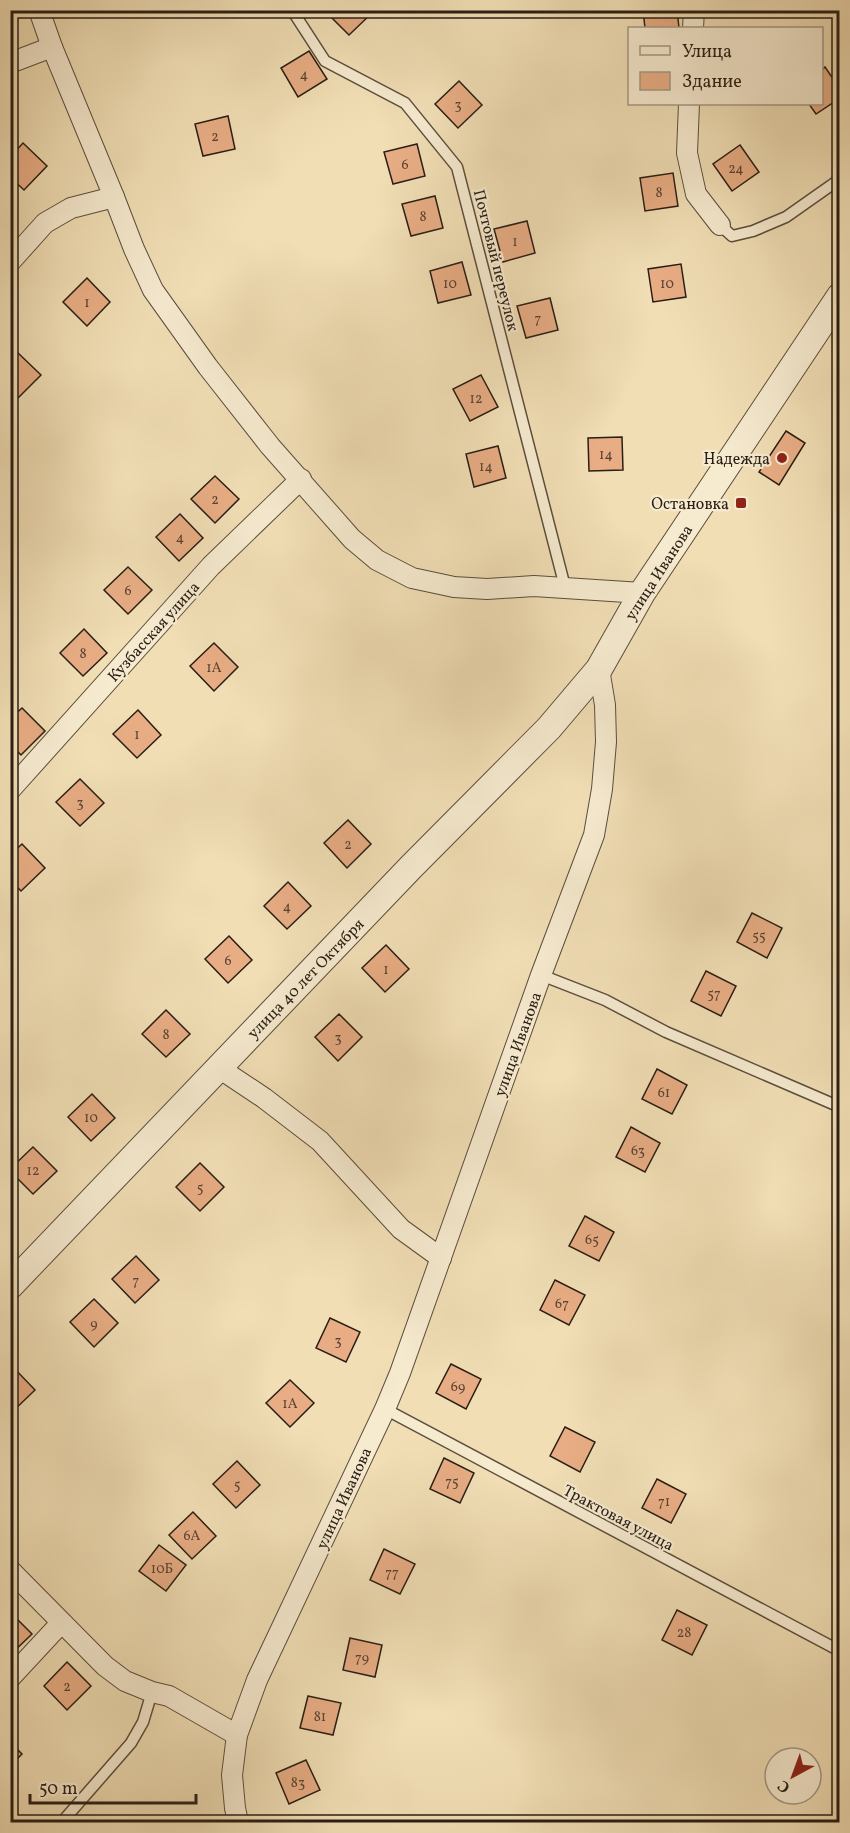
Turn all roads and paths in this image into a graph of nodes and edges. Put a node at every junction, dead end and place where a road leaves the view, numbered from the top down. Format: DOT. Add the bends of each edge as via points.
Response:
graph roads {
  1 [pos="39,10"];
  2 [pos="292,10"];
  3 [pos="694,10"];
  4 [pos="693,27"];
  5 [pos="52,47"];
  6 [pos="10,63"];
  7 [pos="690,105"];
  8 [pos="840,179"];
  9 [pos="114,196"];
  10 [pos="720,225"];
  11 [pos="10,262"];
  12 [pos="839,299"];
  13 [pos="301,479"];
  14 [pos="565,587"];
  15 [pos="642,593"];
  16 [pos="599,669"];
  17 [pos="10,790"];
  18 [pos="541,975"];
  19 [pos="219,1068"];
  20 [pos="840,1107"];
  21 [pos="441,1258"];
  22 [pos="10,1286"];
  23 [pos="385,1409"];
  24 [pos="10,1570"];
  25 [pos="61,1623"];
  26 [pos="840,1651"];
  27 [pos="10,1678"];
  28 [pos="152,1692"];
  29 [pos="237,1735"];
  30 [pos="62,1822"];
  31 [pos="238,1822"];
  1 -- 5 [label="street"];
  2 -- 14 [label="lane, Почтовый переулок" via="325,62 405,103 457,167"];
  3 -- 4 [label="street"];
  5 -- 6 [label="street"];
  5 -- 9 [label="street"];
  7 -- 10 [label="street" via="687,153 696,194"];
  8 -- 10 [label="lane" via="786,217 753,231 732,236"];
  9 -- 11 [label="street" via="71,208 45,223"];
  9 -- 13 [label="street" via="153,290 208,367"];
  12 -- 15 [label="street, улица Иванова"];
  13 -- 14 [label="street" via="352,539 377,560 412,578 487,589"];
  13 -- 17 [label="street, Кузбасская улица" via="211,566"];
  14 -- 15 [label="street"];
  15 -- 16 [label="street, улица Иванова"];
  16 -- 18 [label="street, улица Иванова" via="606,742 594,835"];
  16 -- 19 [label="street, улица 40 лет Октября" via="549,728"];
  18 -- 20 [label="lane"];
  18 -- 21 [label="street, улица Иванова"];
  19 -- 21 [label="street" via="320,1141 401,1229"];
  19 -- 22 [label="street, улица 40 лет Октября"];
  21 -- 23 [label="street, улица Иванова"];
  23 -- 26 [label="lane, Трактовая улица"];
  23 -- 29 [label="street, улица Иванова" via="257,1680"];
  24 -- 25 [label="street"];
  25 -- 27 [label="street"];
  25 -- 28 [label="street" via="105,1666 125,1681"];
  28 -- 29 [label="street" via="169,1696"];
  28 -- 30 [label="lane" via="143,1722 131,1743"];
  29 -- 31 [label="street, улица Иванова" via="232,1775"];
}
